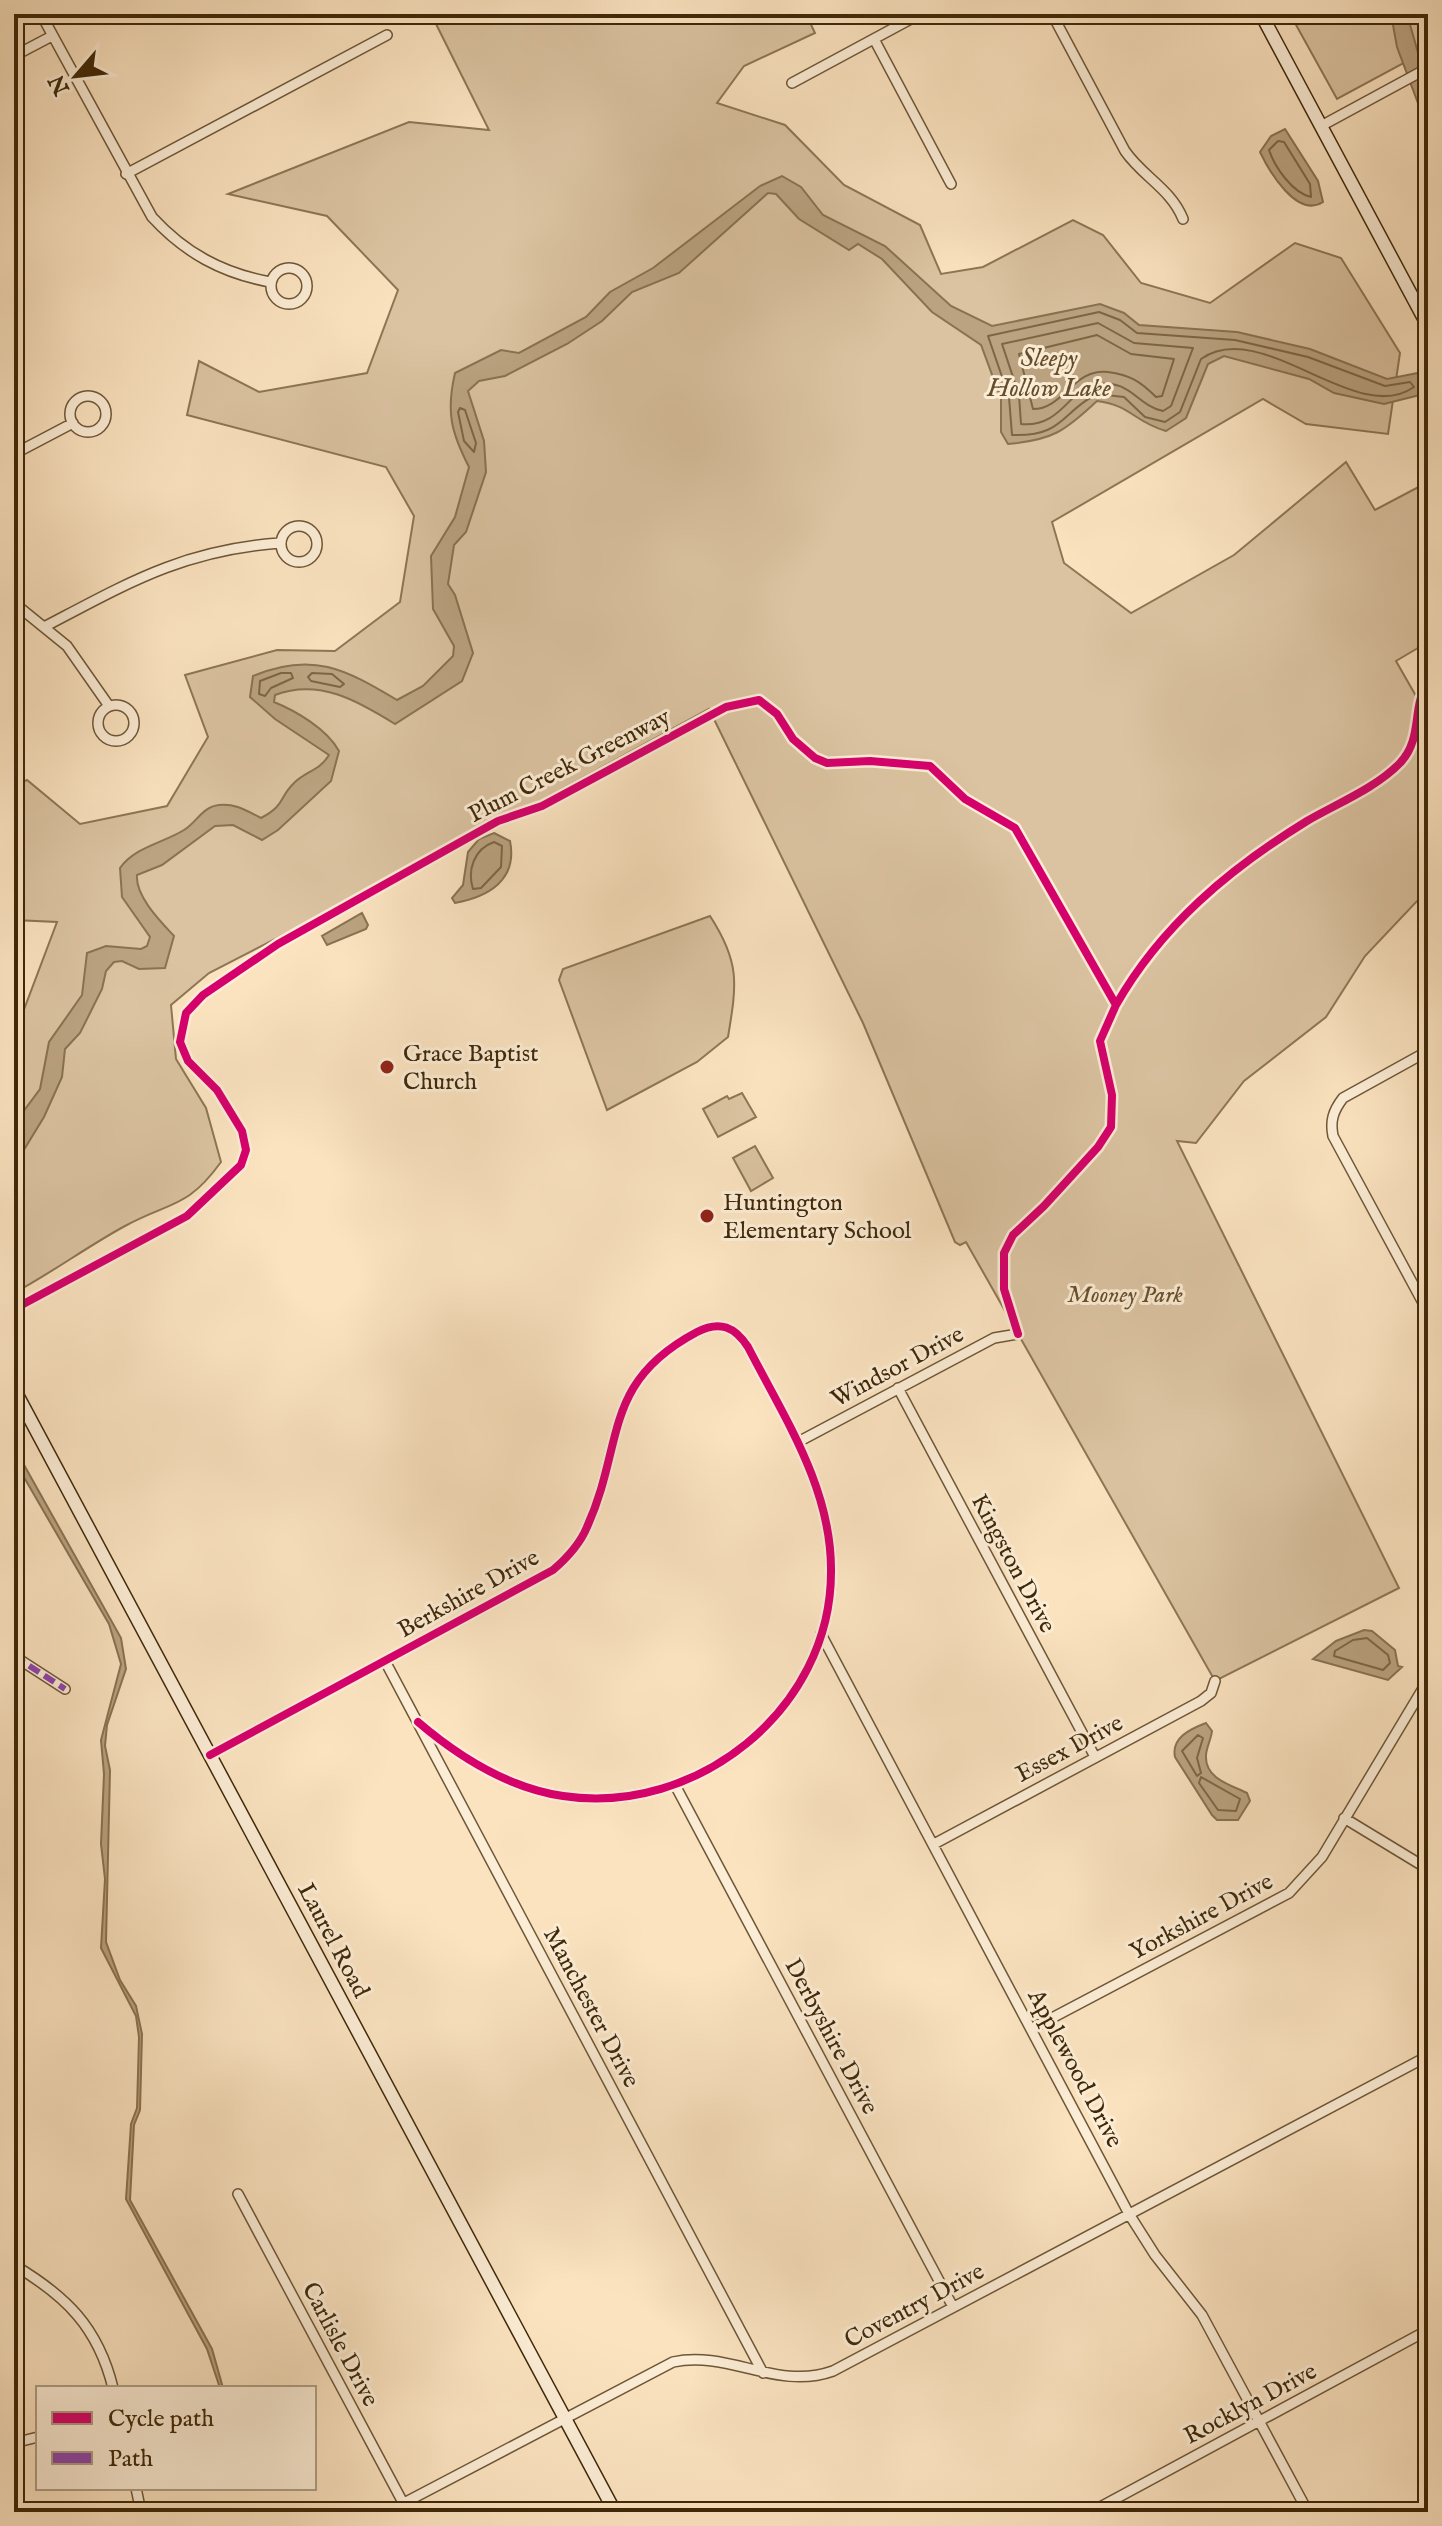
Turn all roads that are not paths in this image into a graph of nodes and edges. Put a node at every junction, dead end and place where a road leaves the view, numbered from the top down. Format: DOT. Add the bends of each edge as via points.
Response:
graph roads {
  1 [pos="41,14"];
  2 [pos="920,14"];
  3 [pos="1052,14"];
  4 [pos="1261,14"];
  5 [pos="387,35"];
  6 [pos="52,36"];
  7 [pos="874,39"];
  8 [pos="14,56"];
  9 [pos="1426,70"];
  10 [pos="792,83"];
  11 [pos="1321,126"];
  12 [pos="126,174"];
  13 [pos="951,184"];
  14 [pos="1183,219"];
  15 [pos="270,282"];
  16 [pos="1428,326"];
  17 [pos="73,423"];
  18 [pos="14,454"];
  19 [pos="280,543"];
  20 [pos="14,603"];
  21 [pos="44,627"];
  22 [pos="109,706"];
  23 [pos="1428,1051"];
  24 [pos="1428,1312"];
  25 [pos="1018,1334"];
  26 [pos="898,1388"];
  27 [pos="14,1389"];
  28 [pos="798,1442"];
  29 [pos="821,1634"];
  30 [pos="14,1656"];
  31 [pos="385,1661"];
  32 [pos="1428,1680"];
  33 [pos="1215,1681"];
  34 [pos="65,1689"];
  35 [pos="418,1722"];
  36 [pos="210,1755"];
  37 [pos="1095,1757"];
  38 [pos="675,1785"];
  39 [pos="1344,1818"];
  40 [pos="934,1844"];
  41 [pos="1428,1869"];
  42 [pos="1033,2028"];
  43 [pos="1428,2056"];
  44 [pos="238,2194"];
  45 [pos="1129,2214"];
  46 [pos="14,2265"];
  47 [pos="953,2307"];
  48 [pos="1428,2330"];
  49 [pos="763,2373"];
  50 [pos="112,2386"];
  51 [pos="565,2418"];
  52 [pos="1259,2421"];
  53 [pos="36,2438"];
  54 [pos="14,2443"];
  55 [pos="136,2490"];
  56 [pos="406,2508"];
  57 [pos="141,2512"];
  58 [pos="615,2512"];
  59 [pos="1091,2512"];
  60 [pos="1308,2512"];
  1 -- 6 [label="street"];
  2 -- 7 [label="street"];
  3 -- 14 [label="street" via="1125,151 1170,194"];
  4 -- 11 [label="street"];
  5 -- 12 [label="street"];
  6 -- 8 [label="street"];
  6 -- 12 [label="street"];
  7 -- 10 [label="street"];
  7 -- 13 [label="street"];
  9 -- 11 [label="street"];
  11 -- 16 [label="street"];
  12 -- 15 [label="street" via="142,204 178,243 223,269"];
  15 -- 15 [label="street" via="281,303 294,304 306,291 306,279 293,268 282,269"];
  17 -- 18 [label="street"];
  19 -- 19 [label="street" via="284,554 299,562 310,558 317,543 312,531 301,526 289,528"];
  19 -- 21 [label="street" via="180,560"];
  20 -- 21 [label="street"];
  21 -- 22 [label="street" via="67,646"];
  22 -- 22 [label="street" via="98,718 99,730 106,738 123,740 134,719 121,705"];
  23 -- 24 [label="street" via="1343,1098 1332,1116 1333,1136"];
  25 -- 26 [label="street, Windsor Drive" via="994,1338"];
  26 -- 28 [label="street, Windsor Drive"];
  26 -- 37 [label="street, Kingston Drive"];
  27 -- 36 [label="street, Laurel Road"];
  28 -- 29 [label="street" via="818,1488 829,1533 831,1574"];
  28 -- 31 [label="street, Berkshire Drive" via="737,1332 720,1325 697,1332 659,1355 634,1382 587,1527 560,1564 536,1582"];
  29 -- 38 [label="street" via="791,1697 762,1732 714,1767"];
  29 -- 40 [label="street, Applewood Drive"];
  30 -- 34 [label="street"];
  31 -- 35 [label="street, Manchester Drive"];
  31 -- 36 [label="street, Berkshire Drive"];
  32 -- 39 [label="street, Yorkshire Drive"];
  33 -- 37 [label="street, Essex Drive" via="1201,1701"];
  35 -- 38 [label="street" via="484,1768 548,1793 604,1798"];
  35 -- 49 [label="street, Manchester Drive"];
  36 -- 51 [label="street, Laurel Road"];
  37 -- 40 [label="street, Essex Drive"];
  38 -- 47 [label="street, Derbyshire Drive"];
  39 -- 41 [label="street"];
  39 -- 42 [label="street, Yorkshire Drive" via="1313,1870 1289,1893"];
  40 -- 42 [label="street, Applewood Drive"];
  42 -- 45 [label="street, Applewood Drive"];
  43 -- 45 [label="street, Coventry Drive"];
  44 -- 56 [label="street, Carlisle Drive"];
  45 -- 47 [label="street, Coventry Drive"];
  45 -- 52 [label="street, Applewood Drive" via="1202,2315"];
  46 -- 50 [label="street" via="75,2310 104,2358"];
  47 -- 49 [label="street, Coventry Drive" via="822,2375 793,2379"];
  48 -- 52 [label="street, Rocklyn Drive"];
  49 -- 51 [label="street, Coventry Drive" via="714,2359 673,2362"];
  51 -- 56 [label="street, Coventry Drive"];
  51 -- 58 [label="street, Laurel Road"];
  52 -- 59 [label="street, Rocklyn Drive"];
  52 -- 60 [label="street, Applewood Drive"];
  53 -- 54 [label="street"];
  55 -- 57 [label="street"];
}
